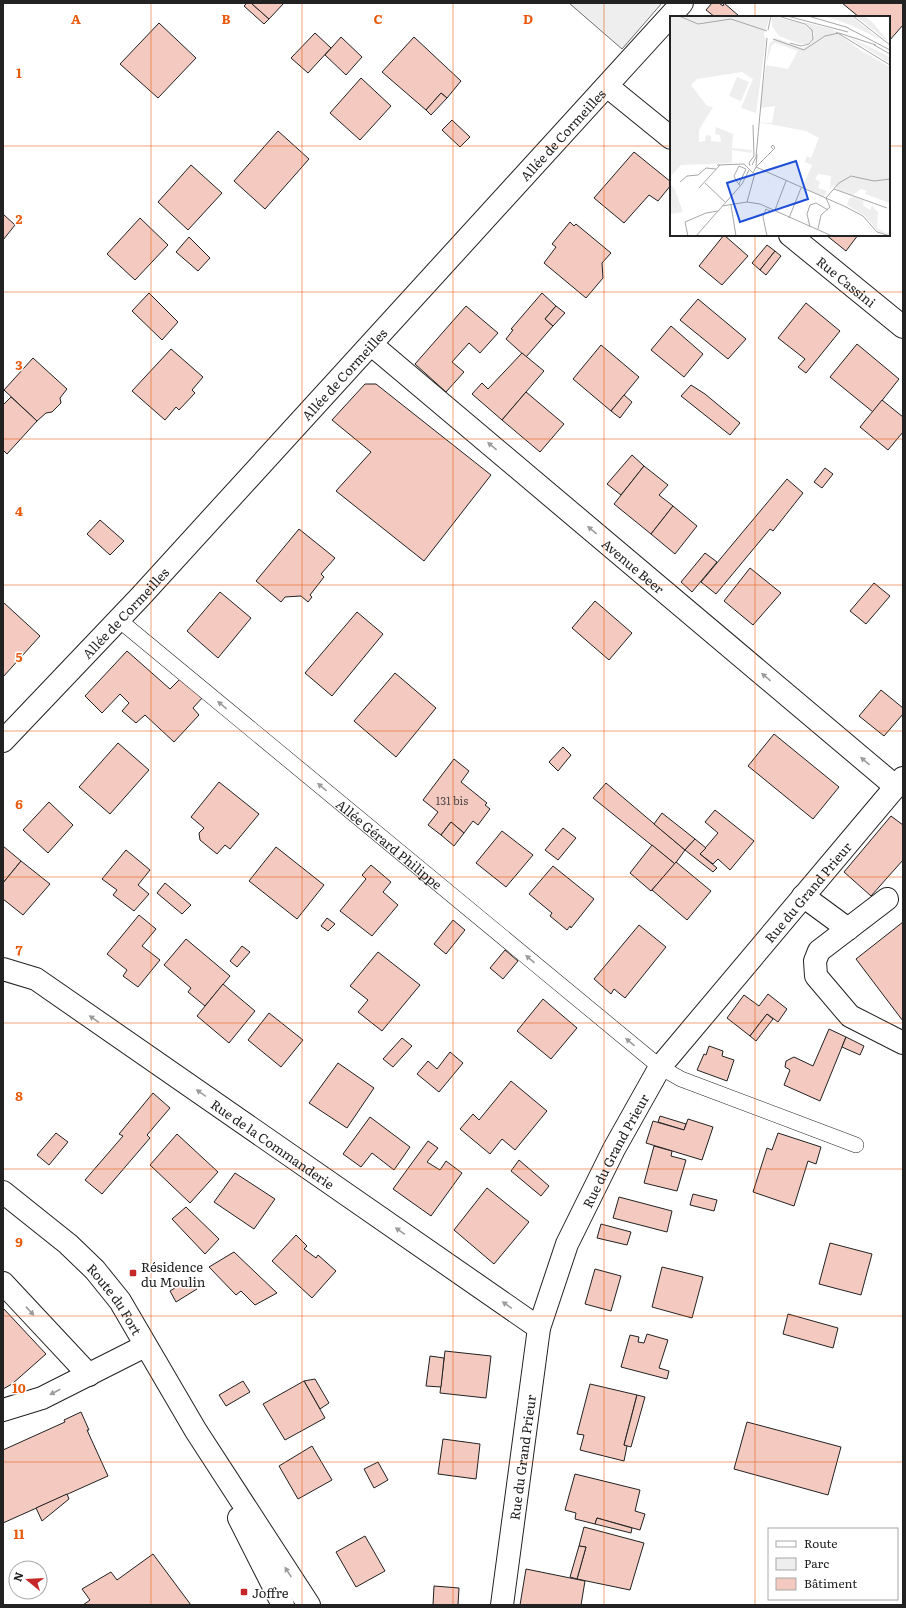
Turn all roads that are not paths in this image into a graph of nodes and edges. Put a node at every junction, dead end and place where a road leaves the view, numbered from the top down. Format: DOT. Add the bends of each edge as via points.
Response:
graph roads {
  1 [pos="682,3"];
  2 [pos="670,16"];
  3 [pos="670,16"];
  4 [pos="607,86"];
  5 [pos="670,137"];
  6 [pos="791,236"];
  7 [pos="903,327"];
  8 [pos="372,345"];
  9 [pos="119,620"];
  10 [pos="3,741"];
  11 [pos="899,782"];
  12 [pos="803,896"];
  13 [pos="887,899"];
  14 [pos="848,929"];
  15 [pos="3,969"];
  16 [pos="903,1043"];
  17 [pos="660,1067"];
  18 [pos="856,1145"];
  19 [pos="3,1192"];
  20 [pos="3,1282"];
  21 [pos="539,1328"];
  22 [pos="145,1346"];
  23 [pos="89,1375"];
  24 [pos="3,1410"];
  25 [pos="196,1431"];
  26 [pos="283,1605"];
  27 [pos="309,1605"];
  28 [pos="502,1605"];
  1 -- 3 [label="street, Allée de Cormeilles"];
  2 -- 4 [label="street, Allée de Cormeilles"];
  4 -- 5 [label="street"];
  4 -- 8 [label="street, Allée de Cormeilles"];
  6 -- 7 [label="street, Rue Cassini"];
  8 -- 9 [label="street, Allée de Cormeilles"];
  11 -- 8 [label="street, Avenue Beer, one-way"];
  9 -- 10 [label="street, Allée de Cormeilles"];
  17 -- 9 [label="lane, Allée Gérard Philippe, one-way"];
  11 -- 12 [label="street, Rue du Grand Prieur"];
  12 -- 14 [label="street"];
  12 -- 17 [label="street, Rue du Grand Prieur"];
  13 -- 14 [label="street"];
  14 -- 16 [label="street" via="819,951 815,961 816,976 850,1016"];
  21 -- 15 [label="street, Rue de la Commanderie, one-way" via="36,979"];
  17 -- 18 [label="lane, Allée Gérard Philippe" via="681,1079"];
  17 -- 21 [label="street, Rue du Grand Prieur" via="614,1149 567,1244"];
  19 -- 22 [label="street, Route du Fort" via="68,1244 95,1270 120,1301"];
  20 -- 23 [label="street, one-way"];
  21 -- 28 [label="street, Rue du Grand Prieur"];
  22 -- 23 [label="street"];
  22 -- 25 [label="street, Route du Fort"];
  23 -- 24 [label="street, one-way" via="42,1398"];
  25 -- 26 [label="street, Route du Fort"];
  27 -- 25 [label="street, Route du Fort, one-way"];
}
